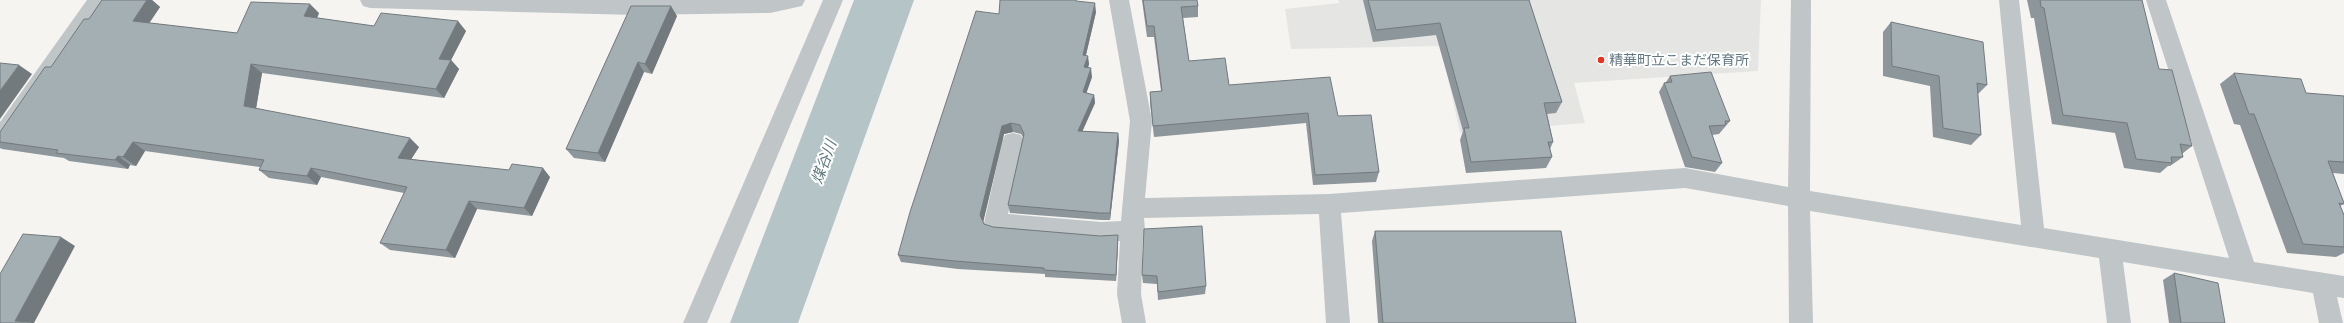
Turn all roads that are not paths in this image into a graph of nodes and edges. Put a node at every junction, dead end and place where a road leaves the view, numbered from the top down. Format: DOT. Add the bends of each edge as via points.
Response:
graph roads {
  1 [pos="98,0"];
  2 [pos="370,0"];
  3 [pos="795,0"];
  4 [pos="833,0"];
  5 [pos="1119,0"];
  6 [pos="1801,0"];
  7 [pos="2009,0"];
  8 [pos="2156,0"];
  9 [pos="0,139"];
  10 [pos="1013,142"];
  11 [pos="1799,198"];
  12 [pos="1329,204"];
  13 [pos="1133,208"];
  14 [pos="1134,230"];
  15 [pos="2033,236"];
  16 [pos="2110,250"];
  17 [pos="2245,271"];
  18 [pos="2334,286"];
  19 [pos="695,323"];
  20 [pos="1134,323"];
  21 [pos="1338,323"];
  22 [pos="1800,323"];
  23 [pos="2119,323"];
  24 [pos="2331,323"];
  1 -- 9 [label="street"];
  2 -- 3 [label="street" via="636,7 770,4"];
  4 -- 19 [label="street"];
  5 -- 13 [label="street" via="1141,120"];
  6 -- 11 [label="street"];
  7 -- 15 [label="street"];
  8 -- 17 [label="street"];
  10 -- 14 [label="street" via="995,223 1101,232"];
  11 -- 12 [label="street" via="1685,178"];
  11 -- 15 [label="street"];
  11 -- 22 [label="street"];
  12 -- 13 [label="street"];
  12 -- 21 [label="street"];
  13 -- 14 [label="street"];
  14 -- 20 [label="street" via="1129,294"];
  15 -- 16 [label="street"];
  16 -- 17 [label="street"];
  16 -- 23 [label="street"];
  17 -- 18 [label="street"];
  18 -- 24 [label="street"];
}
